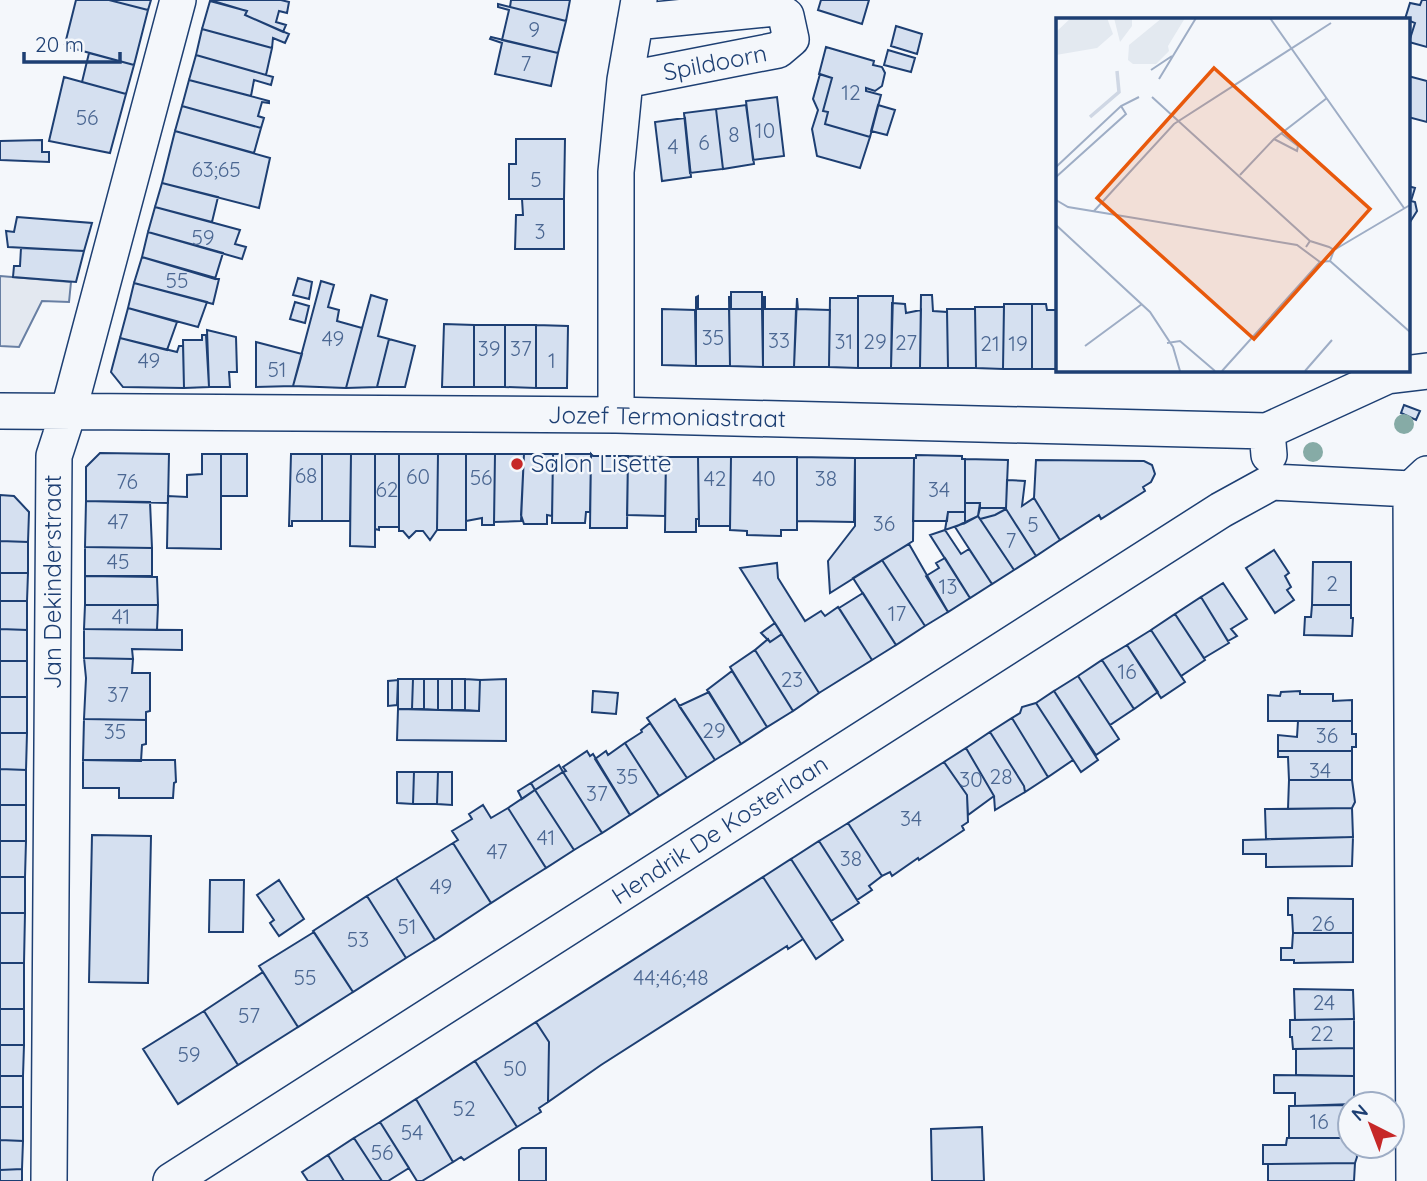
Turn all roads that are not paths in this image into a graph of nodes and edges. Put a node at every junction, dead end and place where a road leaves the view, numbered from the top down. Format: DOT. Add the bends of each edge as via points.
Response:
graph roads {
  1 [pos="178,0"];
  2 [pos="637,11"];
  3 [pos="625,80"];
  4 [pos="1427,371"];
  5 [pos="0,411"];
  6 [pos="68,413"];
  7 [pos="616,415"];
  8 [pos="1267,431"];
  9 [pos="1272,482"];
  10 [pos="1419,482"];
  11 [pos="49,1181"];
  12 [pos="171,1181"];
  13 [pos="1414,1181"];
  1 -- 6 [label="street, Jan Dekinderstraat"];
  2 -- 3 [label="street, Spildoorn"];
  2 -- 3 [label="street, Spildoorn" via="775,8 786,16 791,39 778,50"];
  3 -- 7 [label="street, Spildoorn" via="616,172"];
  4 -- 8 [label="street" via="1387,376"];
  5 -- 6 [label="street, Jozef Termoniastraat"];
  6 -- 7 [label="street, Jozef Termoniastraat"];
  6 -- 11 [label="street, Jan Dekinderstraat" via="54,456"];
  7 -- 8 [label="street, Jozef Termoniastraat"];
  8 -- 9 [label="street"];
  9 -- 10 [label="street"];
  9 -- 12 [label="street, Hendrik De Kosterlaan" via="1221,510"];
  10 -- 13 [label="street"];
}
